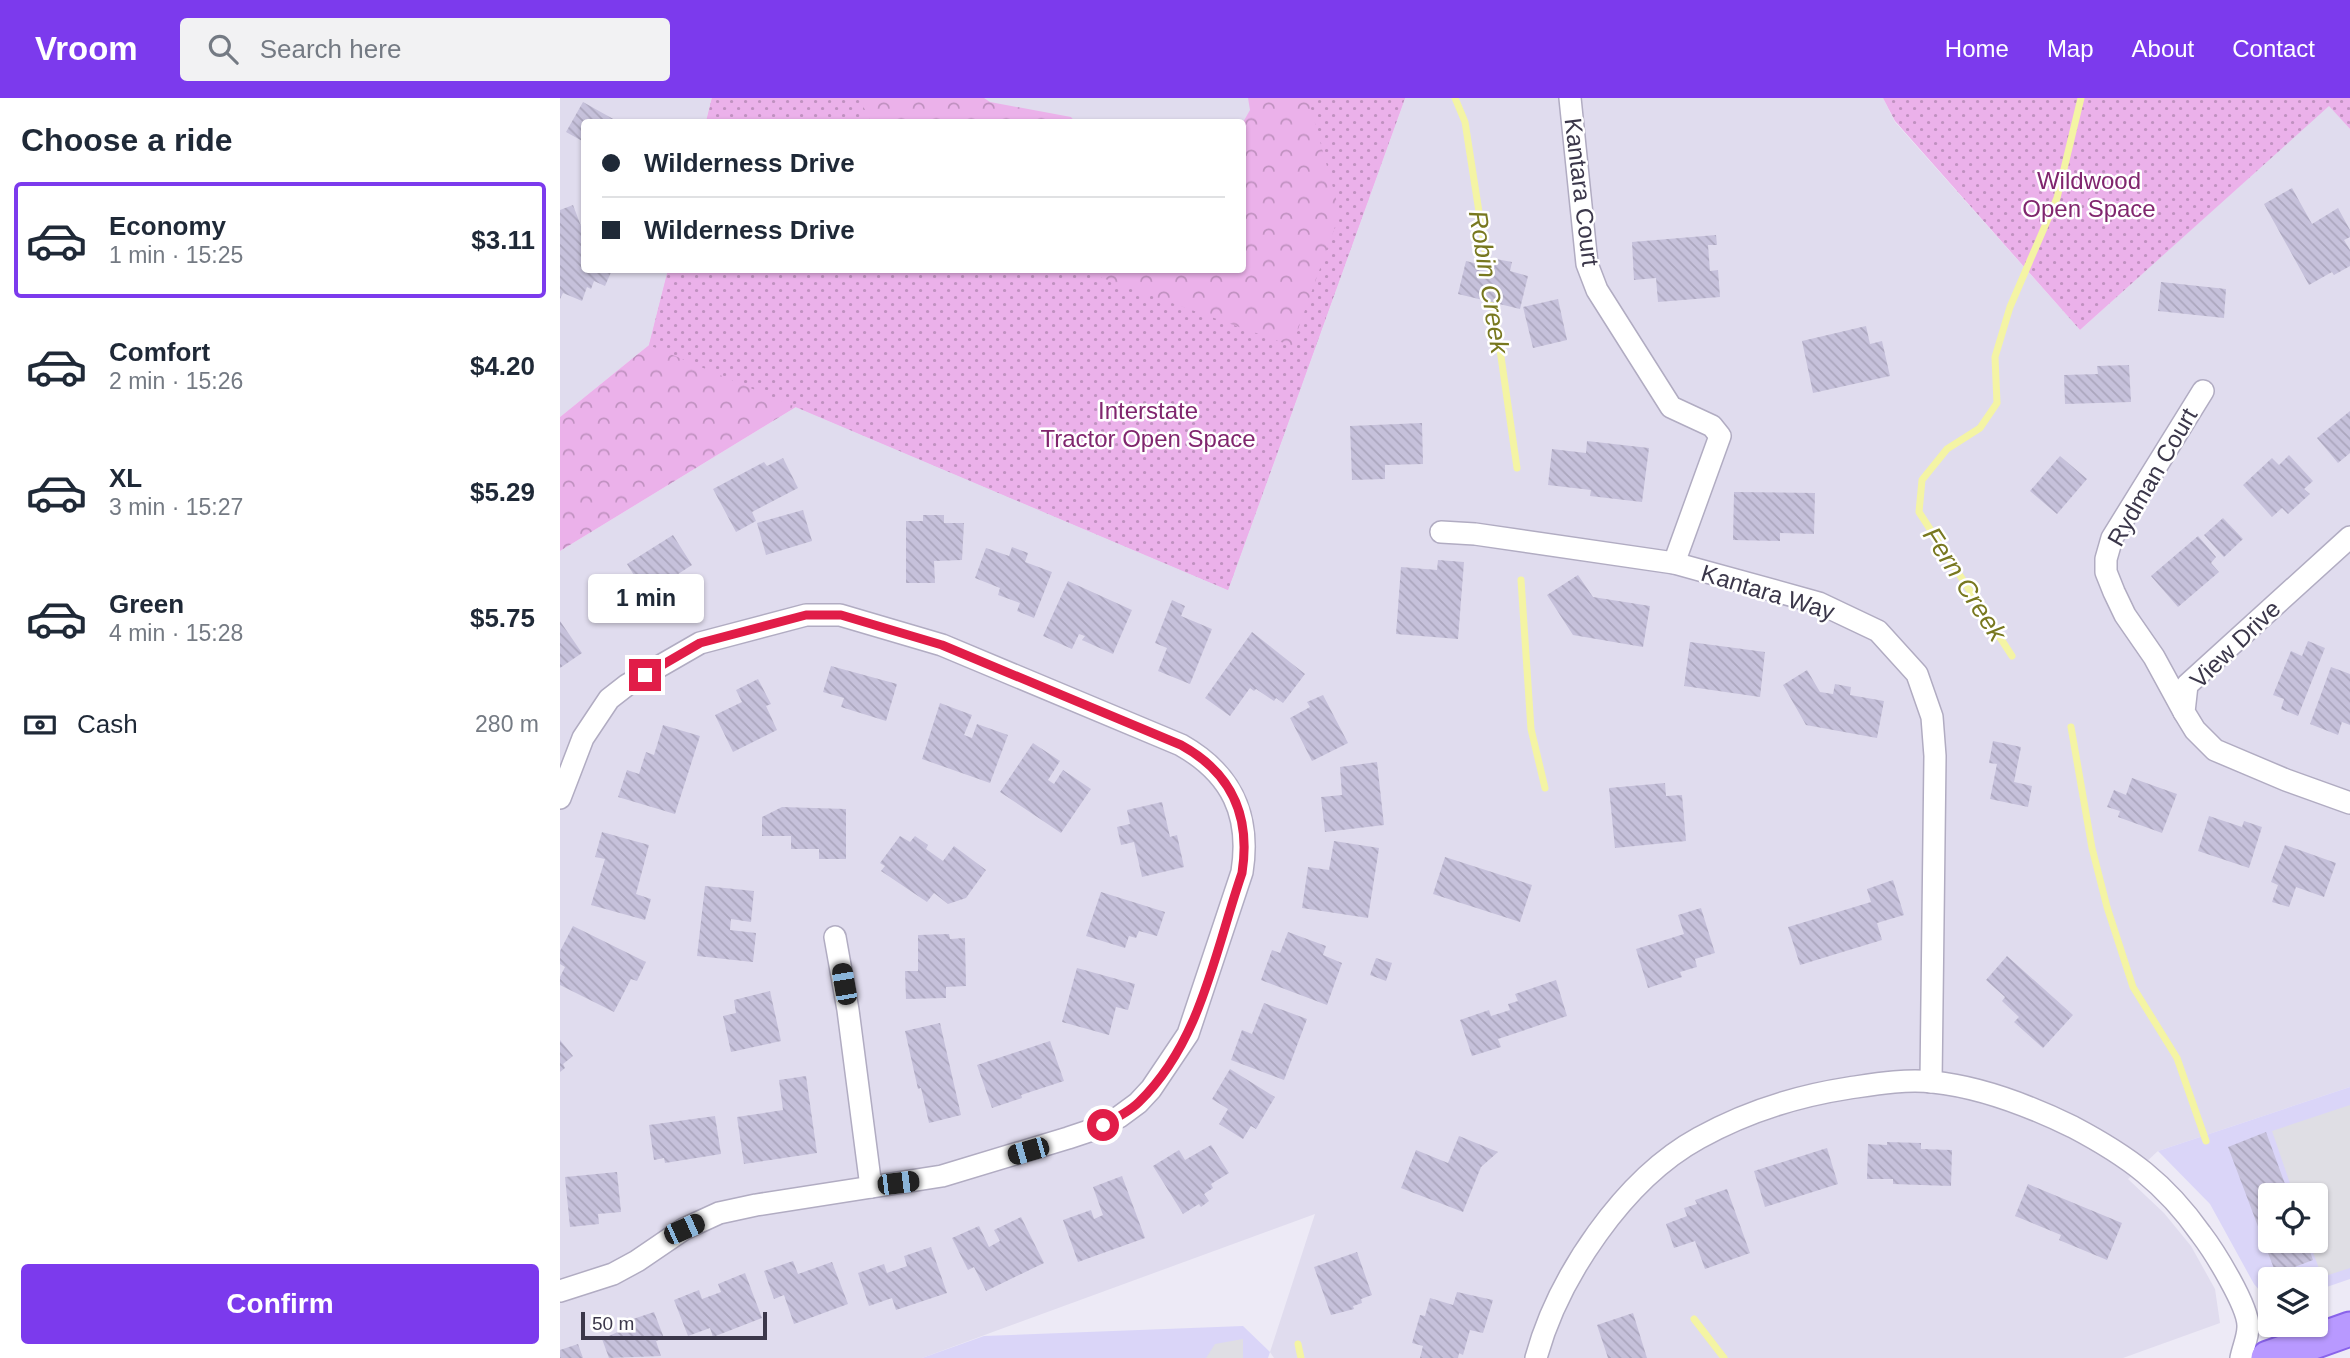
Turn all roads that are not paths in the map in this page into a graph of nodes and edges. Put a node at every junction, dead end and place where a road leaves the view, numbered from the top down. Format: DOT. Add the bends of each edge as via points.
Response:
graph roads {
  1 [pos="1570,98"];
  2 [pos="2203,391"];
  3 [pos="1441,532"];
  4 [pos="2350,537"];
  5 [pos="1674,563"];
  6 [pos="2184,712"];
  7 [pos="560,798"];
  8 [pos="2350,803"];
  9 [pos="835,937"];
  10 [pos="1931,1082"];
  11 [pos="871,1187"];
  12 [pos="560,1291"];
  13 [pos="2350,1329"];
  14 [pos="1536,1358"];
  15 [pos="2241,1358"];
  16 [pos="2268,1358"];
  1 -- 5 [label="street, Kantara Court" via="1587,264 1597,290 1671,407 1712,426 1720,436"];
  2 -- 6 [label="street, Rydman Court" via="2112,538 2106,559 2106,572 2126,615"];
  3 -- 5 [label="street, Kantara Way"];
  4 -- 6 [label="street, View Drive" via="2187,685"];
  5 -- 10 [label="street, Kantara Way" via="1819,603 1878,631 1916,674 1932,717 1935,756"];
  6 -- 8 [label="street, View Drive" via="2215,750"];
  7 -- 11 [label="street" via="583,737 610,699 627,685 700,643 806,615 841,615 942,645 1181,745 1224,780 1241,816 1242,873 1192,1023 1151,1089 1131,1109 1092,1130 942,1176"];
  9 -- 11 [label="street"];
  10 -- 14 [label="street" via="1880,1083 1823,1092 1739,1118 1684,1147 1630,1194 1602,1226 1554,1306"];
  10 -- 15 [label="street" via="1969,1088 2042,1112 2138,1165 2194,1224 2233,1285 2249,1325"];
  11 -- 12 [label="street" via="719,1213 684,1229 613,1274"];
  13 -- 16 [label="main road"];
}
